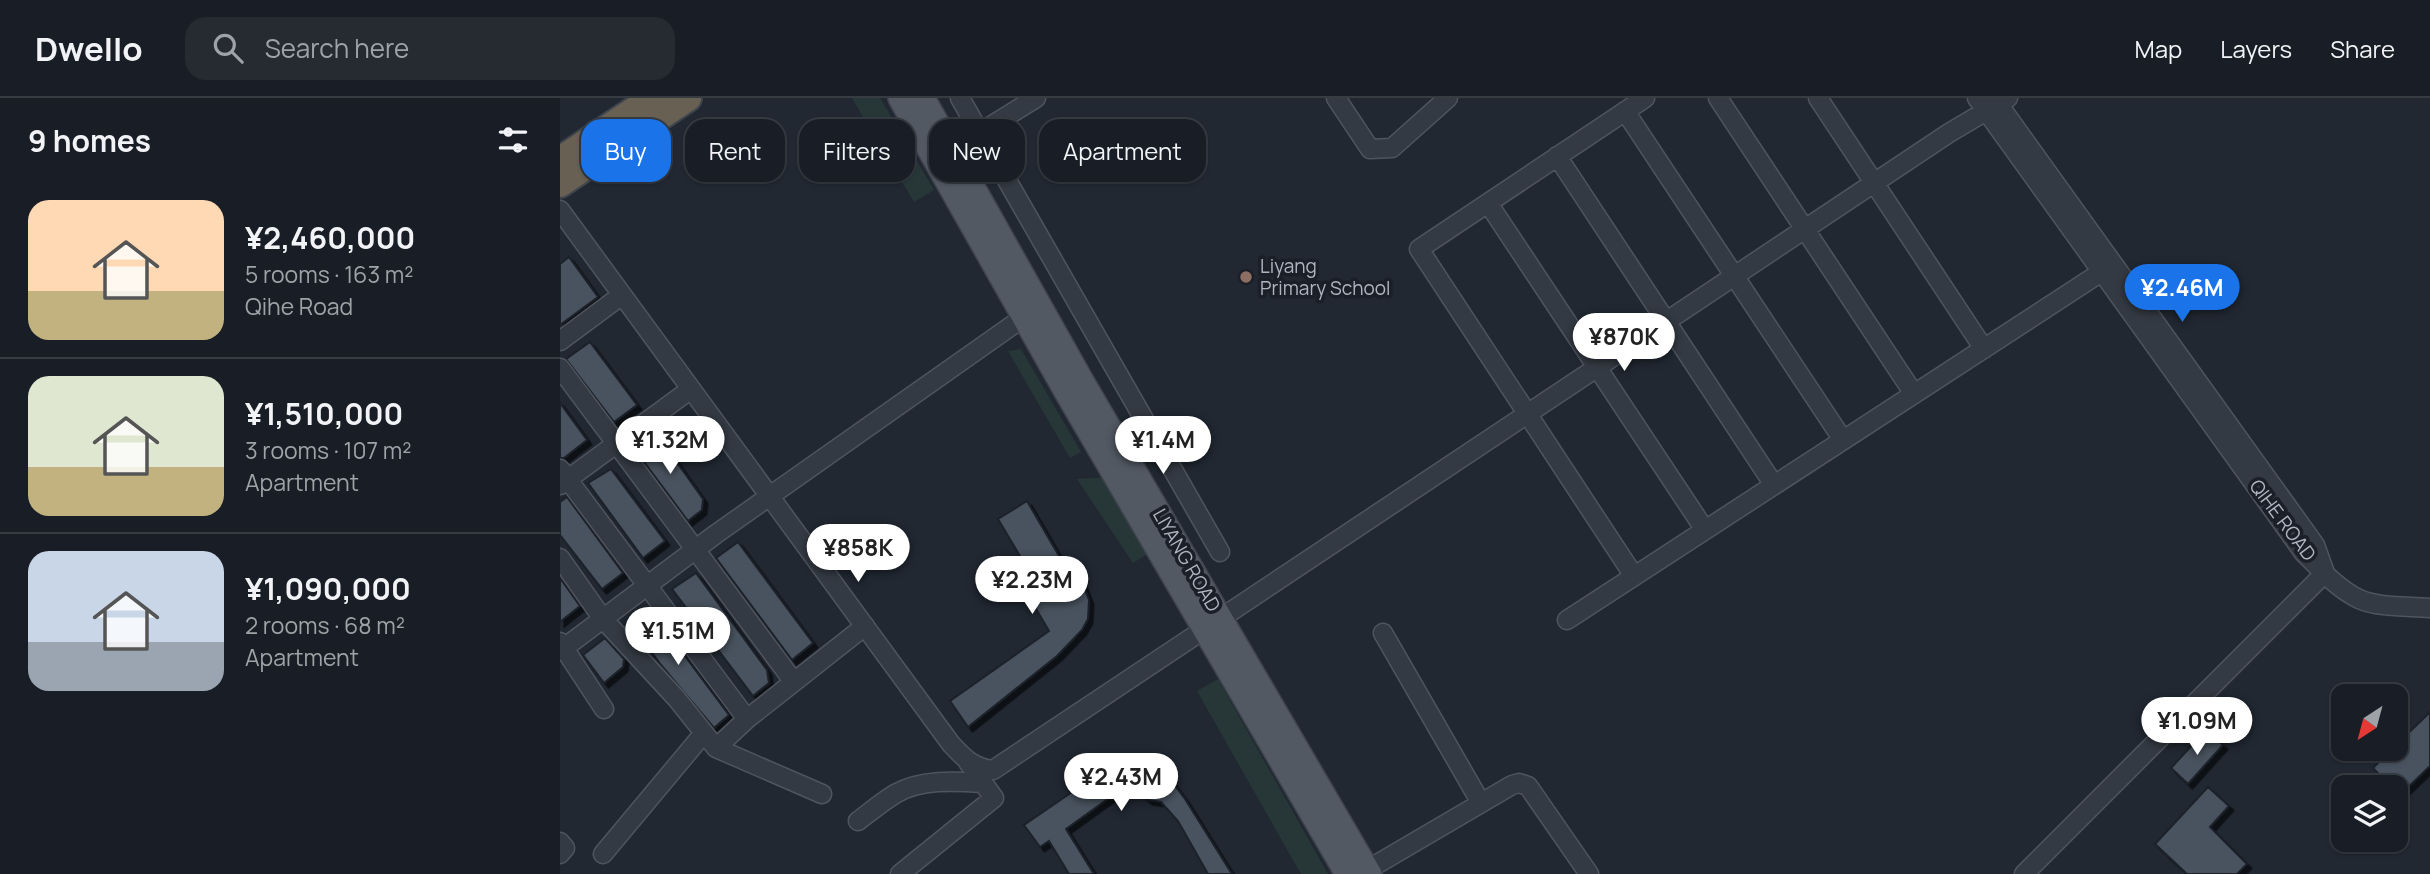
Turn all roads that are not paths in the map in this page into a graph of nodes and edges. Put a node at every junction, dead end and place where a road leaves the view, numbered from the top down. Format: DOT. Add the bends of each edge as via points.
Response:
graph roads {
  1 [pos="652,98"];
  2 [pos="688,98"];
  3 [pos="900,98"];
  4 [pos="923,98"];
  5 [pos="960,98"];
  6 [pos="1035,98"];
  7 [pos="1336,98"];
  8 [pos="1448,98"];
  9 [pos="1645,98"];
  10 [pos="1718,98"];
  11 [pos="1818,98"];
  12 [pos="1993,102"];
  13 [pos="1625,111"];
  14 [pos="935,119"];
  15 [pos="972,119"];
  16 [pos="1001,119"];
  17 [pos="1557,156"];
  18 [pos="560,160"];
  19 [pos="970,182"];
  20 [pos="1009,182"];
  21 [pos="1874,183"];
  22 [pos="560,184"];
  23 [pos="1488,203"];
  24 [pos="560,210"];
  25 [pos="1805,229"];
  26 [pos="2103,271"];
  27 [pos="1734,276"];
  28 [pos="622,295"];
  29 [pos="1024,317"];
  30 [pos="1666,322"];
  31 [pos="560,341"];
  32 [pos="1984,349"];
  33 [pos="560,368"];
  34 [pos="1597,368"];
  35 [pos="691,389"];
  36 [pos="1914,394"];
  37 [pos="1528,415"];
  38 [pos="1843,440"];
  39 [pos="616,444"];
  40 [pos="563,478"];
  41 [pos="1773,485"];
  42 [pos="770,496"];
  43 [pos="1705,530"];
  44 [pos="695,550"];
  45 [pos="1220,552"];
  46 [pos="560,558"];
  47 [pos="2325,573"];
  48 [pos="1634,576"];
  49 [pos="647,585"];
  50 [pos="2430,608"];
  51 [pos="603,619"];
  52 [pos="1567,620"];
  53 [pos="1213,625"];
  54 [pos="865,626"];
  55 [pos="1383,633"];
  56 [pos="561,647"];
  57 [pos="794,682"];
  58 [pos="604,709"];
  59 [pos="747,719"];
  60 [pos="704,733"];
  61 [pos="716,748"];
  62 [pos="968,762"];
  63 [pos="983,783"];
  64 [pos="822,794"];
  65 [pos="1481,803"];
  66 [pos="858,821"];
  67 [pos="560,842"];
  68 [pos="560,854"];
  69 [pos="603,854"];
  70 [pos="1361,872"];
  71 [pos="900,874"];
  72 [pos="1589,874"];
  73 [pos="2024,874"];
  1 -- 18 [label="highway"];
  2 -- 22 [label="highway"];
  3 -- 29 [label="main road, LIYANG ROAD"];
  4 -- 14 [label="main road, LIYANG ROAD"];
  5 -- 15 [label="street"];
  6 -- 16 [label="street"];
  7 -- 8 [label="street" via="1370,149 1383,150 1392,148"];
  9 -- 13 [label="street"];
  10 -- 25 [label="street"];
  11 -- 21 [label="street"];
  12 -- 21 [label="street"];
  12 -- 26 [label="street, QIHE ROAD"];
  12 -- 47 [label="street, QIHE ROAD" via="2315,545"];
  13 -- 17 [label="street"];
  13 -- 27 [label="street"];
  17 -- 23 [label="street"];
  17 -- 30 [label="street"];
  19 -- 53 [label="main road, LIYANG ROAD"];
  20 -- 45 [label="street"];
  21 -- 25 [label="street"];
  21 -- 32 [label="street"];
  23 -- 34 [label="street"];
  23 -- 37 [label="street" via="1419,249"];
  24 -- 28 [label="street"];
  25 -- 27 [label="street"];
  25 -- 36 [label="street"];
  26 -- 32 [label="street"];
  26 -- 47 [label="street, QIHE ROAD" via="2304,553"];
  27 -- 30 [label="street"];
  27 -- 38 [label="street"];
  28 -- 31 [label="street"];
  28 -- 35 [label="street"];
  29 -- 42 [label="street"];
  29 -- 53 [label="main road, LIYANG ROAD"];
  30 -- 34 [label="street"];
  30 -- 41 [label="street"];
  32 -- 36 [label="street"];
  33 -- 39 [label="street"];
  34 -- 37 [label="street"];
  34 -- 43 [label="street"];
  35 -- 39 [label="street"];
  35 -- 42 [label="street"];
  36 -- 38 [label="street"];
  37 -- 48 [label="street"];
  37 -- 53 [label="street"];
  38 -- 41 [label="street"];
  39 -- 40 [label="street"];
  39 -- 44 [label="street"];
  40 -- 49 [label="street"];
  41 -- 43 [label="street"];
  42 -- 44 [label="street"];
  42 -- 54 [label="street"];
  43 -- 48 [label="street"];
  44 -- 49 [label="street"];
  44 -- 57 [label="street"];
  46 -- 51 [label="street"];
  47 -- 50 [label="street" via="2370,603"];
  47 -- 73 [label="street"];
  48 -- 52 [label="street"];
  49 -- 51 [label="street"];
  49 -- 59 [label="street"];
  51 -- 56 [label="street"];
  51 -- 60 [label="street"];
  53 -- 62 [label="street" via="993,770"];
  53 -- 70 [label="main road, LIYANG ROAD"];
  54 -- 57 [label="street"];
  54 -- 62 [label="street"];
  55 -- 65 [label="street"];
  56 -- 58 [label="street"];
  57 -- 59 [label="street"];
  59 -- 61 [label="street"];
  60 -- 61 [label="street"];
  60 -- 69 [label="street"];
  61 -- 64 [label="street"];
  62 -- 63 [label="street"];
  63 -- 66 [label="street" via="919,784 896,793"];
  63 -- 71 [label="street" via="994,798"];
  65 -- 70 [label="street"];
  65 -- 72 [label="street" via="1512,785 1528,786"];
  67 -- 68 [label="street" via="565,848"];
}
